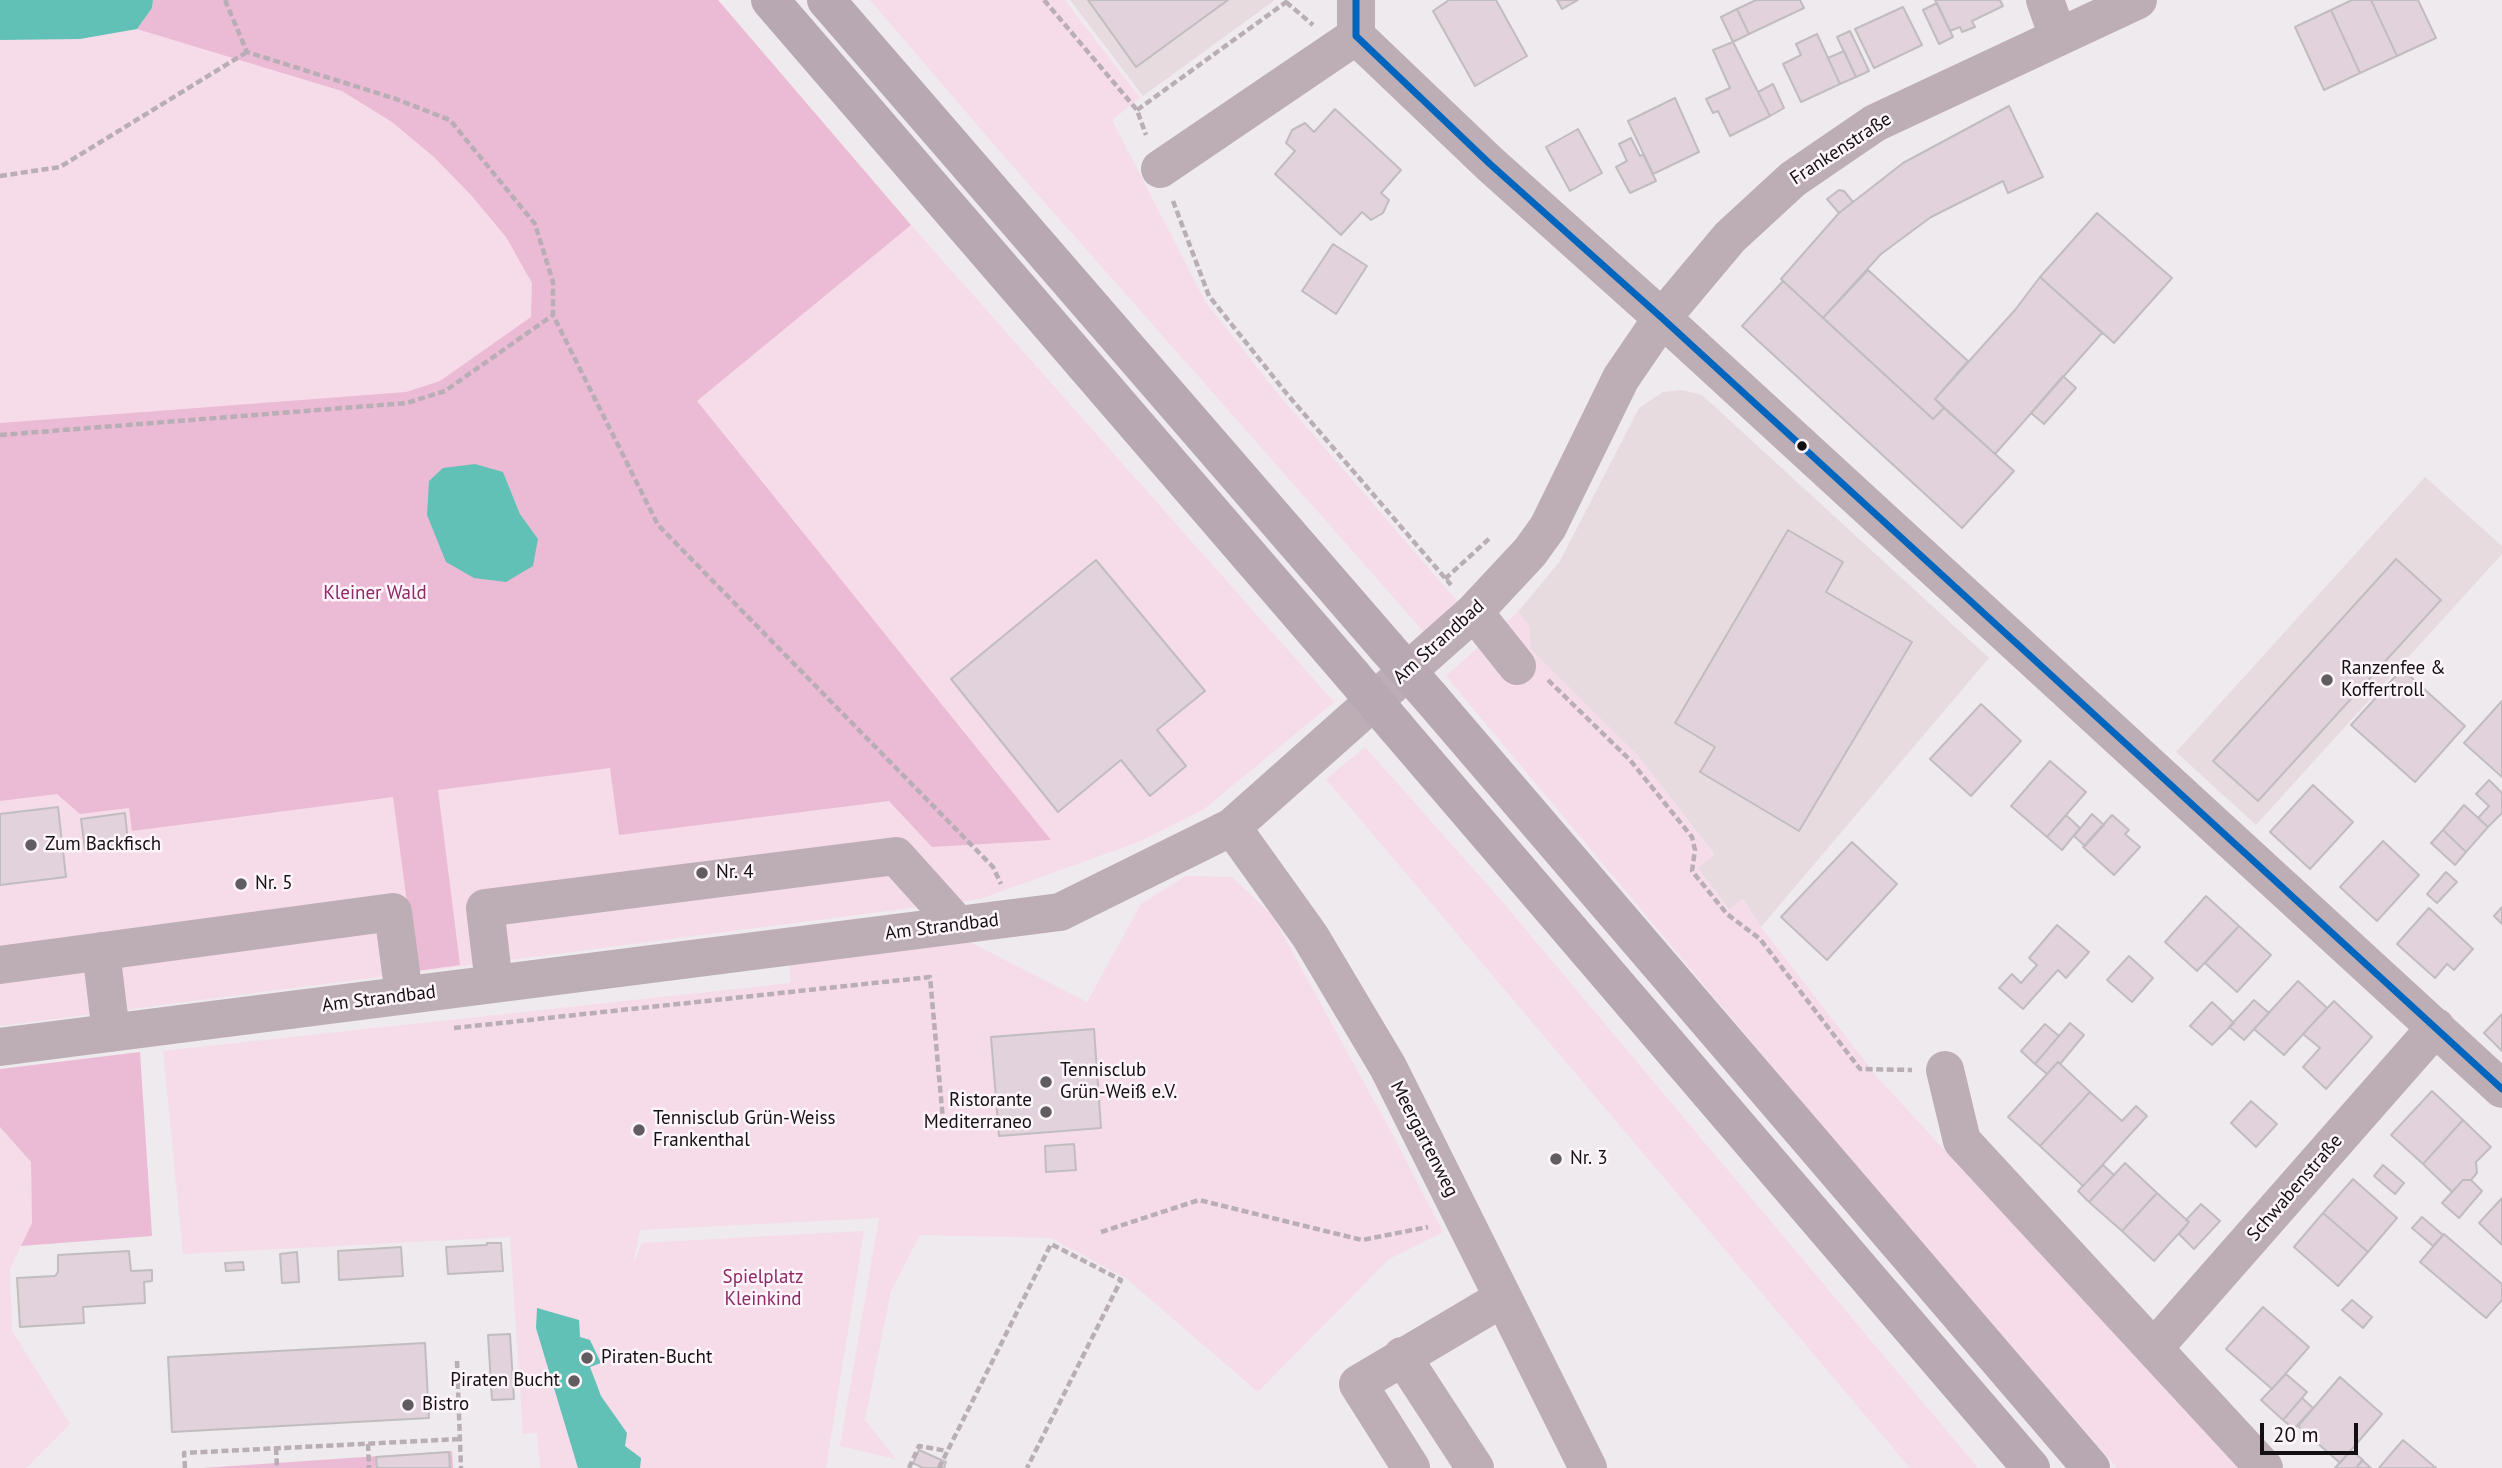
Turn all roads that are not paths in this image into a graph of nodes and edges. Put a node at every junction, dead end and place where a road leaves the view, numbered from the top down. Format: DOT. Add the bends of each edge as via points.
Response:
graph roads {
  1 [pos="770,0"];
  2 [pos="826,0"];
  3 [pos="2045,0"];
  4 [pos="2138,0"];
  5 [pos="1356,18"];
  6 [pos="2058,37"];
  7 [pos="1160,169"];
  8 [pos="1662,318"];
  9 [pos="1474,612"];
  10 [pos="1517,666"];
  11 [pos="1232,827"];
  12 [pos="958,925"];
  13 [pos="101,951"];
  14 [pos="0,965"];
  15 [pos="494,984"];
  16 [pos="404,995"];
  17 [pos="2437,1027"];
  18 [pos="111,1033"];
  19 [pos="0,1047"];
  20 [pos="1945,1070"];
  21 [pos="2502,1089"];
  22 [pos="1503,1298"];
  23 [pos="2154,1348"];
  24 [pos="1402,1356"];
  25 [pos="1411,1468"];
  26 [pos="1475,1468"];
  27 [pos="1588,1468"];
  28 [pos="2031,1468"];
  29 [pos="2091,1468"];
  30 [pos="2264,1468"];
  1 -- 28 [label="highway, bridge"];
  2 -- 29 [label="highway, bridge"];
  3 -- 6 [label="street"];
  4 -- 6 [label="street, Frankenstraße"];
  5 -- 7 [label="street"];
  5 -- 8 [label="street" via="1490,164"];
  6 -- 8 [label="street, Frankenstraße" via="1875,123 1793,179 1730,237"];
  8 -- 9 [label="street, Am Strandbad" via="1621,378 1549,527"];
  8 -- 17 [label="street"];
  9 -- 10 [label="street"];
  9 -- 11 [label="street, Am Strandbad"];
  11 -- 12 [label="street, Am Strandbad" via="1060,912"];
  11 -- 22 [label="street, Meergartenweg" via="1310,936 1388,1068"];
  12 -- 15 [label="street, Am Strandbad"];
  12 -- 15 [label="street" via="896,856 512,904 485,908"];
  13 -- 14 [label="street"];
  13 -- 16 [label="street" via="393,912"];
  13 -- 18 [label="street"];
  15 -- 16 [label="street, Am Strandbad"];
  16 -- 18 [label="street, Am Strandbad"];
  17 -- 21 [label="street"];
  17 -- 23 [label="street, Schwabenstraße"];
  18 -- 19 [label="street, Am Strandbad"];
  20 -- 23 [label="street" via="1962,1141"];
  22 -- 24 [label="street"];
  22 -- 27 [label="street, Meergartenweg"];
  23 -- 30 [label="street"];
  24 -- 25 [label="street" via="1358,1384"];
  24 -- 26 [label="street"];
}
